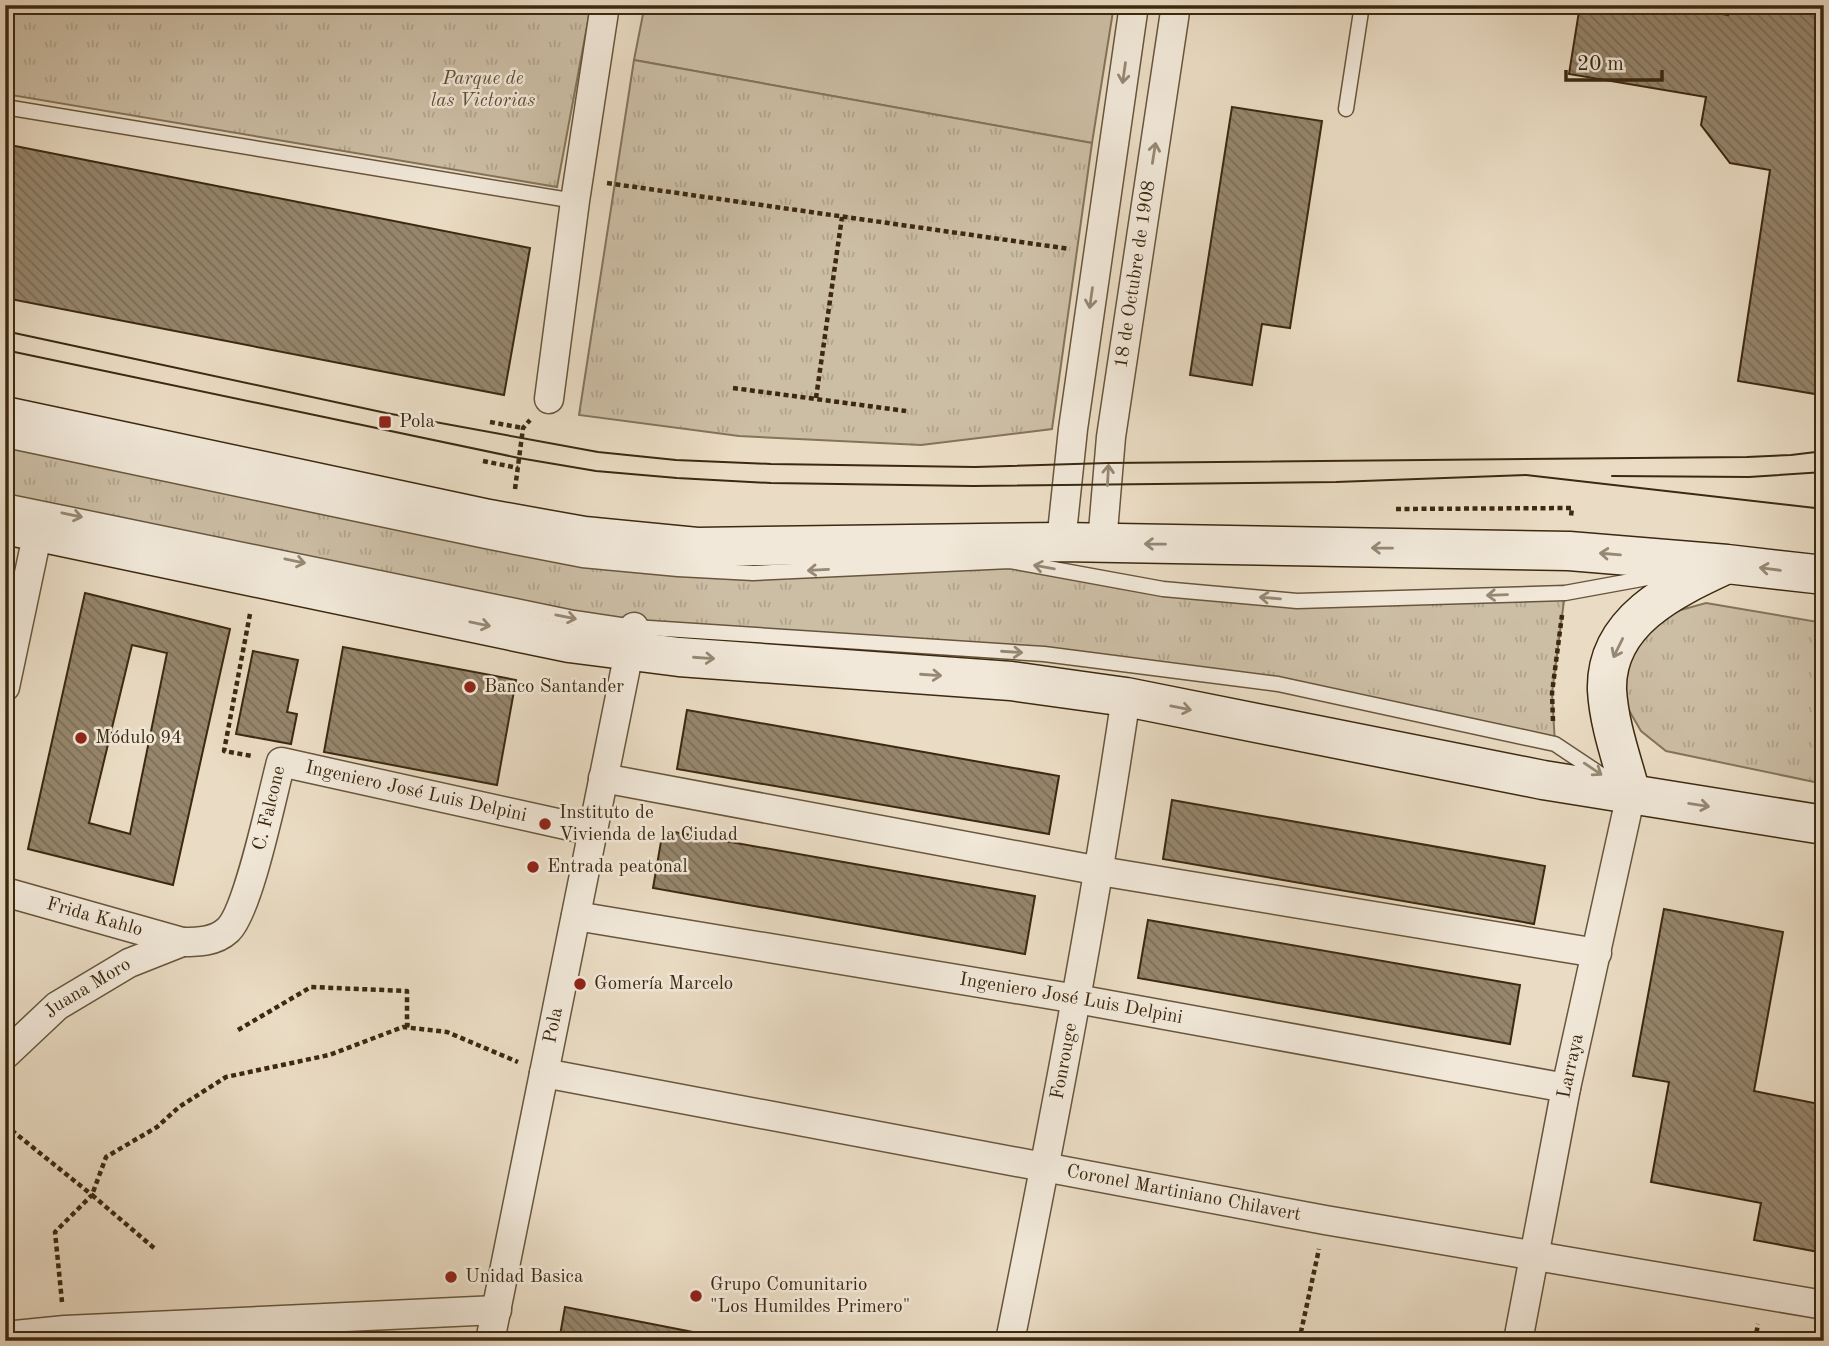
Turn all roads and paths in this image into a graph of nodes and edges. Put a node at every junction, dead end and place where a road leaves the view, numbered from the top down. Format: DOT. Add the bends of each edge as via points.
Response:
graph roads {
  1 [pos="605,5"];
  2 [pos="1134,5"];
  3 [pos="1176,5"];
  4 [pos="1362,5"];
  5 [pos="5,107"];
  6 [pos="1346,109"];
  7 [pos="577,190"];
  8 [pos="842,217"];
  9 [pos="1098,253"];
  10 [pos="733,388"];
  11 [pos="816,398"];
  12 [pos="549,399"];
  13 [pos="906,411"];
  14 [pos="5,416"];
  15 [pos="490,422"];
  16 [pos="523,428"];
  17 [pos="5,440"];
  18 [pos="483,461"];
  19 [pos="5,501"];
  20 [pos="22,528"];
  21 [pos="1061,542"];
  22 [pos="1102,543"];
  23 [pos="1727,564"];
  24 [pos="1820,573"];
  25 [pos="279,582"];
  26 [pos="1565,593"];
  27 [pos="631,639"];
  28 [pos="5,687"];
  29 [pos="1126,697"];
  30 [pos="1555,744"];
  31 [pos="281,762"];
  32 [pos="603,778"];
  33 [pos="1631,794"];
  34 [pos="1824,825"];
  35 [pos="593,831"];
  36 [pos="1100,871"];
  37 [pos="5,892"];
  38 [pos="576,916"];
  39 [pos="182,942"];
  40 [pos="1597,953"];
  41 [pos="1077,999"];
  42 [pos="238,1030"];
  43 [pos="447,1032"];
  44 [pos="5,1055"];
  45 [pos="544,1073"];
  46 [pos="1566,1088"];
  47 [pos="5,1125"];
  48 [pos="1045,1166"];
  49 [pos="92,1195"];
  50 [pos="1325,1220"];
  51 [pos="154,1248"];
  52 [pos="1533,1256"];
  53 [pos="1824,1305"];
  54 [pos="496,1310"];
  55 [pos="65,1330"];
  56 [pos="5,1336"];
  57 [pos="490,1341"];
  58 [pos="1010,1341"];
  59 [pos="1299,1341"];
  60 [pos="1518,1341"];
  1 -- 7 [label="street"];
  2 -- 9 [label="street, 18 de Octubre de 1908, one-way"];
  22 -- 3 [label="street, 18 de Octubre de 1908, one-way" via="1111,437"];
  4 -- 6 [label="lane"];
  5 -- 7 [label="lane"];
  7 -- 8 [label="path"];
  7 -- 12 [label="street"];
  8 -- 9 [label="path"];
  8 -- 11 [label="path"];
  9 -- 21 [label="street, 18 de Octubre de 1908, one-way"];
  10 -- 11 [label="path"];
  11 -- 13 [label="path"];
  12 -- 16 [label="path"];
  14 -- 21 [label="main road" via="584,536 697,547"];
  15 -- 16 [label="path"];
  16 -- 18 [label="path" via="518,468"];
  26 -- 17 [label="lane, one-way" via="1297,601 1163,589 1010,561 753,573 582,560"];
  19 -- 27 [label="lane, one-way" via="574,618"];
  20 -- 25 [label="main road"];
  20 -- 28 [label="street"];
  21 -- 22 [label="main road"];
  23 -- 22 [label="main road, one-way" via="1569,551"];
  24 -- 23 [label="main road, one-way"];
  23 -- 26 [label="lane"];
  23 -- 33 [label="main road, one-way" via="1652,603 1632,623 1614,652 1607,687"];
  25 -- 27 [label="main road, one-way" via="569,643"];
  25 -- 31 [label="path, C. Falcone" via="272,618 249,614 224,751"];
  26 -- 30 [label="path" via="1552,693"];
  27 -- 29 [label="main road, one-way"];
  27 -- 30 [label="lane, one-way" via="1044,654 1278,684"];
  27 -- 32 [label="street, Pola"];
  29 -- 33 [label="main road, one-way"];
  29 -- 36 [label="street, Fonrouge"];
  30 -- 33 [label="lane, one-way"];
  31 -- 35 [label="street, Ingeniero José Luis Delpini"];
  31 -- 39 [label="street, C. Falcone" via="244,905 228,930 204,942"];
  32 -- 35 [label="street, Pola"];
  32 -- 36 [label="street"];
  33 -- 34 [label="main road, one-way"];
  33 -- 40 [label="street, Larraya"];
  35 -- 38 [label="street, Pola"];
  36 -- 40 [label="street"];
  36 -- 41 [label="street, Fonrouge"];
  37 -- 39 [label="street, Frida Kahlo"];
  38 -- 41 [label="street, Ingeniero José Luis Delpini"];
  38 -- 45 [label="street, Pola"];
  39 -- 44 [label="street, Juana Moro" via="129,963 57,1006"];
  40 -- 46 [label="street, Larraya"];
  41 -- 46 [label="street, Ingeniero José Luis Delpini"];
  41 -- 48 [label="street, Fonrouge"];
  42 -- 43 [label="path" via="311,987 407,991 407,1025"];
  43 -- 45 [label="path"];
  43 -- 49 [label="path" via="403,1027 328,1055 226,1077 179,1107 158,1127 106,1157"];
  45 -- 48 [label="street, Coronel Martiniano Chilavert"];
  45 -- 54 [label="street, Pola"];
  46 -- 52 [label="street, Larraya"];
  47 -- 49 [label="path"];
  48 -- 50 [label="street, Coronel Martiniano Chilavert"];
  48 -- 58 [label="street, Fonrouge"];
  49 -- 51 [label="path"];
  49 -- 55 [label="path" via="55,1232"];
  50 -- 52 [label="street, Coronel Martiniano Chilavert"];
  50 -- 59 [label="path"];
  52 -- 53 [label="street, Coronel Martiniano Chilavert"];
  52 -- 60 [label="street, Larraya"];
  54 -- 55 [label="street"];
  54 -- 57 [label="street, Pola"];
  55 -- 56 [label="street"];
}
